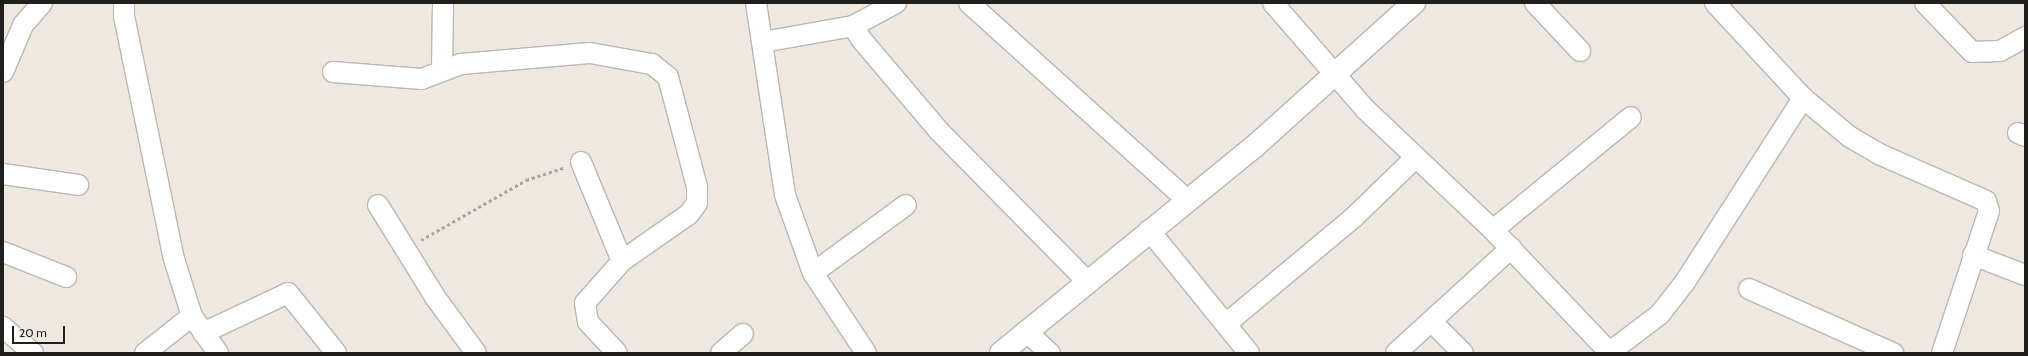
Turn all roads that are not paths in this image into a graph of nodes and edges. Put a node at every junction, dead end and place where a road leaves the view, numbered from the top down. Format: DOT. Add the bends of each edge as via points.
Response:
graph roads {
  1 [pos="42,3"];
  2 [pos="124,3"];
  3 [pos="443,3"];
  4 [pos="756,3"];
  5 [pos="896,3"];
  6 [pos="969,3"];
  7 [pos="1273,3"];
  8 [pos="1414,3"];
  9 [pos="1535,3"];
  10 [pos="1715,3"];
  11 [pos="1926,3"];
  12 [pos="853,26"];
  13 [pos="2025,37"];
  14 [pos="763,42"];
  15 [pos="1580,51"];
  16 [pos="442,69"];
  17 [pos="3,72"];
  18 [pos="333,72"];
  19 [pos="1334,76"];
  20 [pos="1803,98"];
  21 [pos="1631,117"];
  22 [pos="1416,158"];
  23 [pos="580,162"];
  24 [pos="3,174"];
  25 [pos="78,185"];
  26 [pos="1186,199"];
  27 [pos="378,205"];
  28 [pos="906,205"];
  29 [pos="1149,230"];
  30 [pos="1493,230"];
  31 [pos="1511,248"];
  32 [pos="3,252"];
  33 [pos="1973,255"];
  34 [pos="622,261"];
  35 [pos="813,273"];
  36 [pos="2025,275"];
  37 [pos="66,277"];
  38 [pos="1088,282"];
  39 [pos="1749,289"];
  40 [pos="192,316"];
  41 [pos="1431,321"];
  42 [pos="1227,323"];
  43 [pos="3,327"];
  44 [pos="1026,331"];
  45 [pos="204,334"];
  46 [pos="743,334"];
  47 [pos="33,353"];
  48 [pos="144,353"];
  49 [pos="218,353"];
  50 [pos="336,353"];
  51 [pos="476,353"];
  52 [pos="617,353"];
  53 [pos="721,353"];
  54 [pos="866,353"];
  55 [pos="1001,353"];
  56 [pos="1050,353"];
  57 [pos="1249,353"];
  58 [pos="1396,353"];
  59 [pos="1463,353"];
  60 [pos="1610,353"];
  61 [pos="1894,353"];
  62 [pos="1942,353"];
  1 -- 17 [label="street" via="23,25"];
  2 -- 40 [label="street" via="124,16 172,252"];
  3 -- 16 [label="street"];
  4 -- 14 [label="street"];
  5 -- 12 [label="street"];
  6 -- 26 [label="street"];
  7 -- 19 [label="street"];
  8 -- 19 [label="street"];
  9 -- 15 [label="street"];
  10 -- 20 [label="street"];
  11 -- 13 [label="street" via="1972,52 2000,51"];
  12 -- 14 [label="street"];
  12 -- 38 [label="street" via="913,103"];
  14 -- 35 [label="street" via="785,195"];
  16 -- 18 [label="street" via="431,78 422,79"];
  16 -- 34 [label="street" via="490,60 590,53 652,64 668,77 676,96 697,187 698,203 688,214"];
  19 -- 22 [label="street"];
  19 -- 26 [label="street" via="1256,146"];
  20 -- 33 [label="street" via="1850,137 1879,154 1986,201 1989,211"];
  20 -- 60 [label="street" via="1685,282 1660,314"];
  21 -- 30 [label="street"];
  22 -- 30 [label="street"];
  22 -- 42 [label="street" via="1348,222"];
  23 -- 34 [label="street"];
  24 -- 25 [label="street"];
  26 -- 29 [label="street"];
  27 -- 51 [label="street"];
  28 -- 35 [label="street"];
  29 -- 38 [label="street"];
  29 -- 42 [label="street"];
  30 -- 31 [label="street"];
  31 -- 41 [label="street"];
  31 -- 60 [label="street"];
  32 -- 37 [label="street"];
  33 -- 36 [label="street"];
  33 -- 62 [label="street"];
  34 -- 52 [label="street" via="597,286 583,311 594,331"];
  35 -- 54 [label="street"];
  38 -- 44 [label="street"];
  39 -- 61 [label="street"];
  40 -- 45 [label="street"];
  40 -- 48 [label="street"];
  41 -- 58 [label="street"];
  41 -- 59 [label="street"];
  42 -- 57 [label="street"];
  43 -- 47 [label="street"];
  44 -- 55 [label="street"];
  44 -- 56 [label="street"];
  45 -- 49 [label="street"];
  45 -- 50 [label="street" via="288,293"];
  46 -- 53 [label="street"];
}
